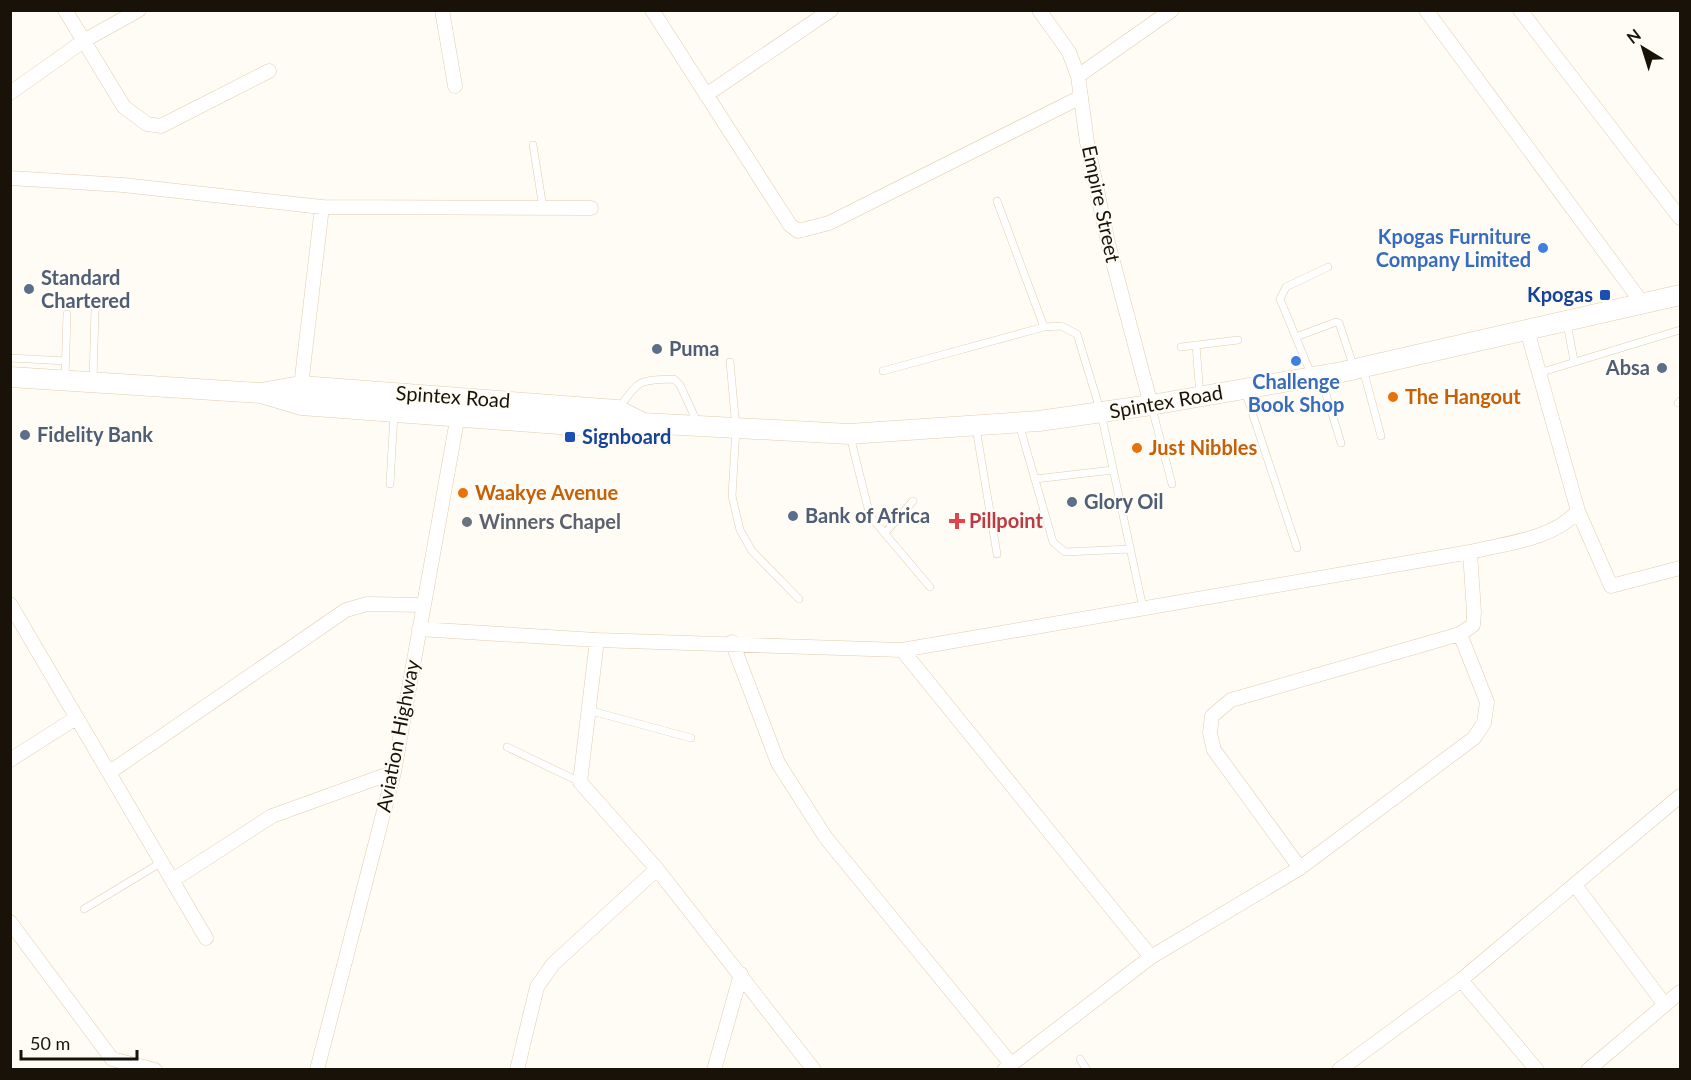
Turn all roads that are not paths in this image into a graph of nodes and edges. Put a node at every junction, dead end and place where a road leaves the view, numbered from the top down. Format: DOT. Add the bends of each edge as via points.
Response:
graph roads {
  1 [pos="65,10"];
  2 [pos="139,10"];
  3 [pos="652,10"];
  4 [pos="831,10"];
  5 [pos="1039,10"];
  6 [pos="1172,10"];
  7 [pos="1426,10"];
  8 [pos="1520,10"];
  9 [pos="446,11"];
  10 [pos="85,40"];
  11 [pos="269,71"];
  12 [pos="1078,76"];
  13 [pos="455,86"];
  14 [pos="10,93"];
  15 [pos="706,95"];
  16 [pos="1081,96"];
  17 [pos="533,145"];
  18 [pos="10,178"];
  19 [pos="997,201"];
  20 [pos="322,207"];
  21 [pos="543,208"];
  22 [pos="591,208"];
  23 [pos="1680,218"];
  24 [pos="1328,267"];
  25 [pos="1680,295"];
  26 [pos="118,302"];
  27 [pos="1642,304"];
  28 [pos="67,314"];
  29 [pos="1566,321"];
  30 [pos="1044,327"];
  31 [pos="1527,330"];
  32 [pos="1680,330"];
  33 [pos="1296,337"];
  34 [pos="1238,340"];
  35 [pos="1196,345"];
  36 [pos="1181,347"];
  37 [pos="10,358"];
  38 [pos="1574,361"];
  39 [pos="730,362"];
  40 [pos="1359,368"];
  41 [pos="65,370"];
  42 [pos="882,372"];
  43 [pos="1539,372"];
  44 [pos="10,376"];
  45 [pos="1316,376"];
  46 [pos="93,382"];
  47 [pos="301,386"];
  48 [pos="1244,389"];
  49 [pos="261,393"];
  50 [pos="1200,396"];
  51 [pos="1151,405"];
  52 [pos="459,407"];
  53 [pos="617,410"];
  54 [pos="395,411"];
  55 [pos="1101,412"];
  56 [pos="643,423"];
  57 [pos="1018,423"];
  58 [pos="699,426"];
  59 [pos="975,426"];
  60 [pos="736,428"];
  61 [pos="849,434"];
  62 [pos="1381,436"];
  63 [pos="1341,443"];
  64 [pos="1113,470"];
  65 [pos="1035,479"];
  66 [pos="390,484"];
  67 [pos="1172,484"];
  68 [pos="913,501"];
  69 [pos="1578,511"];
  70 [pos="885,533"];
  71 [pos="1297,548"];
  72 [pos="1130,549"];
  73 [pos="1470,552"];
  74 [pos="997,554"];
  75 [pos="1680,568"];
  76 [pos="930,587"];
  77 [pos="799,599"];
  78 [pos="10,604"];
  79 [pos="422,604"];
  80 [pos="1143,608"];
  81 [pos="419,629"];
  82 [pos="1460,634"];
  83 [pos="597,640"];
  84 [pos="732,642"];
  85 [pos="902,650"];
  86 [pos="588,710"];
  87 [pos="76,718"];
  88 [pos="691,738"];
  89 [pos="507,747"];
  90 [pos="10,760"];
  91 [pos="110,772"];
  92 [pos="394,772"];
  93 [pos="580,782"];
  94 [pos="1680,796"];
  95 [pos="162,862"];
  96 [pos="1300,868"];
  97 [pos="657,869"];
  98 [pos="173,880"];
  99 [pos="1575,885"];
  100 [pos="84,909"];
  101 [pos="10,922"];
  102 [pos="206,938"];
  103 [pos="1151,957"];
  104 [pos="741,974"];
  105 [pos="1461,980"];
  106 [pos="1680,992"];
  107 [pos="1665,1005"];
  108 [pos="1080,1059"];
  109 [pos="107,1064"];
  110 [pos="1008,1066"];
  111 [pos="155,1070"];
  112 [pos="317,1070"];
  113 [pos="517,1070"];
  114 [pos="714,1070"];
  115 [pos="814,1070"];
  116 [pos="1088,1070"];
  117 [pos="1339,1070"];
  118 [pos="1537,1070"];
  119 [pos="1588,1070"];
  1 -- 10 [label="street"];
  2 -- 10 [label="street"];
  3 -- 15 [label="street"];
  4 -- 15 [label="street"];
  5 -- 12 [label="street, Empire Street" via="1069,52"];
  6 -- 12 [label="street"];
  7 -- 27 [label="street"];
  8 -- 23 [label="street"];
  9 -- 13 [label="street"];
  10 -- 11 [label="street" via="124,107 147,124 160,126"];
  10 -- 14 [label="street"];
  12 -- 16 [label="street, Empire Street"];
  15 -- 16 [label="street" via="790,225 798,231 829,223"];
  16 -- 51 [label="street, Empire Street" via="1108,243"];
  17 -- 21 [label="lane"];
  18 -- 20 [label="street" via="123,185"];
  19 -- 30 [label="lane"];
  20 -- 21 [label="street"];
  20 -- 47 [label="street"];
  21 -- 22 [label="street"];
  24 -- 33 [label="lane" via="1281,293"];
  25 -- 27 [label="main road, Spintex Road"];
  26 -- 46 [label="lane" via="99,304 95,310"];
  27 -- 29 [label="main road, Spintex Road"];
  28 -- 41 [label="lane"];
  29 -- 31 [label="main road, Spintex Road"];
  29 -- 38 [label="lane"];
  30 -- 42 [label="lane"];
  30 -- 55 [label="lane" via="1061,326 1077,334"];
  31 -- 40 [label="main road, Spintex Road"];
  31 -- 43 [label="street"];
  32 -- 38 [label="lane"];
  33 -- 40 [label="lane" via="1339,323"];
  33 -- 45 [label="lane"];
  34 -- 35 [label="lane"];
  35 -- 36 [label="lane"];
  35 -- 50 [label="lane"];
  37 -- 41 [label="lane"];
  38 -- 43 [label="lane"];
  39 -- 60 [label="lane"];
  40 -- 45 [label="main road, Spintex Road"];
  40 -- 62 [label="lane"];
  41 -- 44 [label="main road, Spintex Road"];
  41 -- 46 [label="main road, Spintex Road"];
  43 -- 69 [label="street"];
  45 -- 48 [label="main road, Spintex Road"];
  45 -- 63 [label="lane"];
  46 -- 49 [label="main road, Spintex Road"];
  47 -- 49 [label="main road, Spintex Road"];
  47 -- 52 [label="main road, Spintex Road"];
  48 -- 50 [label="main road, Spintex Road"];
  48 -- 71 [label="lane"];
  49 -- 54 [label="main road, Spintex Road" via="301,405"];
  50 -- 51 [label="main road, Spintex Road"];
  51 -- 55 [label="main road, Spintex Road"];
  51 -- 67 [label="lane"];
  52 -- 53 [label="main road, Spintex Road"];
  52 -- 54 [label="main road, Spintex Road"];
  52 -- 56 [label="main road, Spintex Road" via="609,427"];
  52 -- 79 [label="street, Aviation Highway"];
  53 -- 56 [label="main road, Spintex Road"];
  53 -- 58 [label="lane" via="643,380 674,380"];
  54 -- 66 [label="lane"];
  55 -- 57 [label="main road, Spintex Road"];
  55 -- 64 [label="lane"];
  56 -- 58 [label="main road, Spintex Road"];
  57 -- 59 [label="main road, Spintex Road"];
  57 -- 65 [label="lane"];
  58 -- 60 [label="main road, Spintex Road"];
  59 -- 61 [label="main road, Spintex Road"];
  59 -- 74 [label="lane"];
  60 -- 61 [label="main road, Spintex Road"];
  60 -- 77 [label="lane" via="732,496 741,530 752,551"];
  61 -- 70 [label="lane" via="868,509"];
  64 -- 65 [label="lane"];
  64 -- 72 [label="lane"];
  65 -- 72 [label="lane" via="1057,547 1065,552"];
  68 -- 70 [label="lane"];
  69 -- 73 [label="street" via="1552,531"];
  69 -- 75 [label="street" via="1611,586"];
  70 -- 76 [label="lane"];
  72 -- 80 [label="lane"];
  73 -- 80 [label="street"];
  73 -- 82 [label="street" via="1474,618 1473,625"];
  78 -- 87 [label="street"];
  79 -- 81 [label="street, Aviation Highway"];
  79 -- 91 [label="street" via="367,604 346,610"];
  80 -- 85 [label="street"];
  81 -- 83 [label="street"];
  81 -- 92 [label="street, Aviation Highway"];
  82 -- 96 [label="street" via="1487,702 1484,723 1474,738"];
  82 -- 96 [label="street" via="1232,700 1212,716 1214,750"];
  83 -- 84 [label="street"];
  83 -- 86 [label="street"];
  84 -- 85 [label="street"];
  84 -- 110 [label="street" via="778,763 826,838"];
  85 -- 103 [label="street"];
  86 -- 88 [label="lane"];
  86 -- 93 [label="street"];
  87 -- 90 [label="street"];
  87 -- 91 [label="street"];
  89 -- 93 [label="lane"];
  91 -- 95 [label="street"];
  92 -- 98 [label="street" via="272,816"];
  92 -- 112 [label="street, Aviation Highway"];
  93 -- 97 [label="street"];
  94 -- 99 [label="street"];
  95 -- 98 [label="street"];
  95 -- 100 [label="lane"];
  96 -- 103 [label="street"];
  97 -- 104 [label="street"];
  97 -- 113 [label="street" via="553,963 537,987"];
  98 -- 102 [label="street"];
  99 -- 105 [label="street"];
  99 -- 107 [label="street"];
  101 -- 109 [label="street"];
  103 -- 110 [label="street"];
  104 -- 114 [label="street"];
  104 -- 115 [label="street"];
  105 -- 117 [label="street"];
  105 -- 118 [label="street"];
  106 -- 107 [label="street"];
  107 -- 119 [label="street"];
  108 -- 116 [label="lane"];
  109 -- 111 [label="street"];
}
